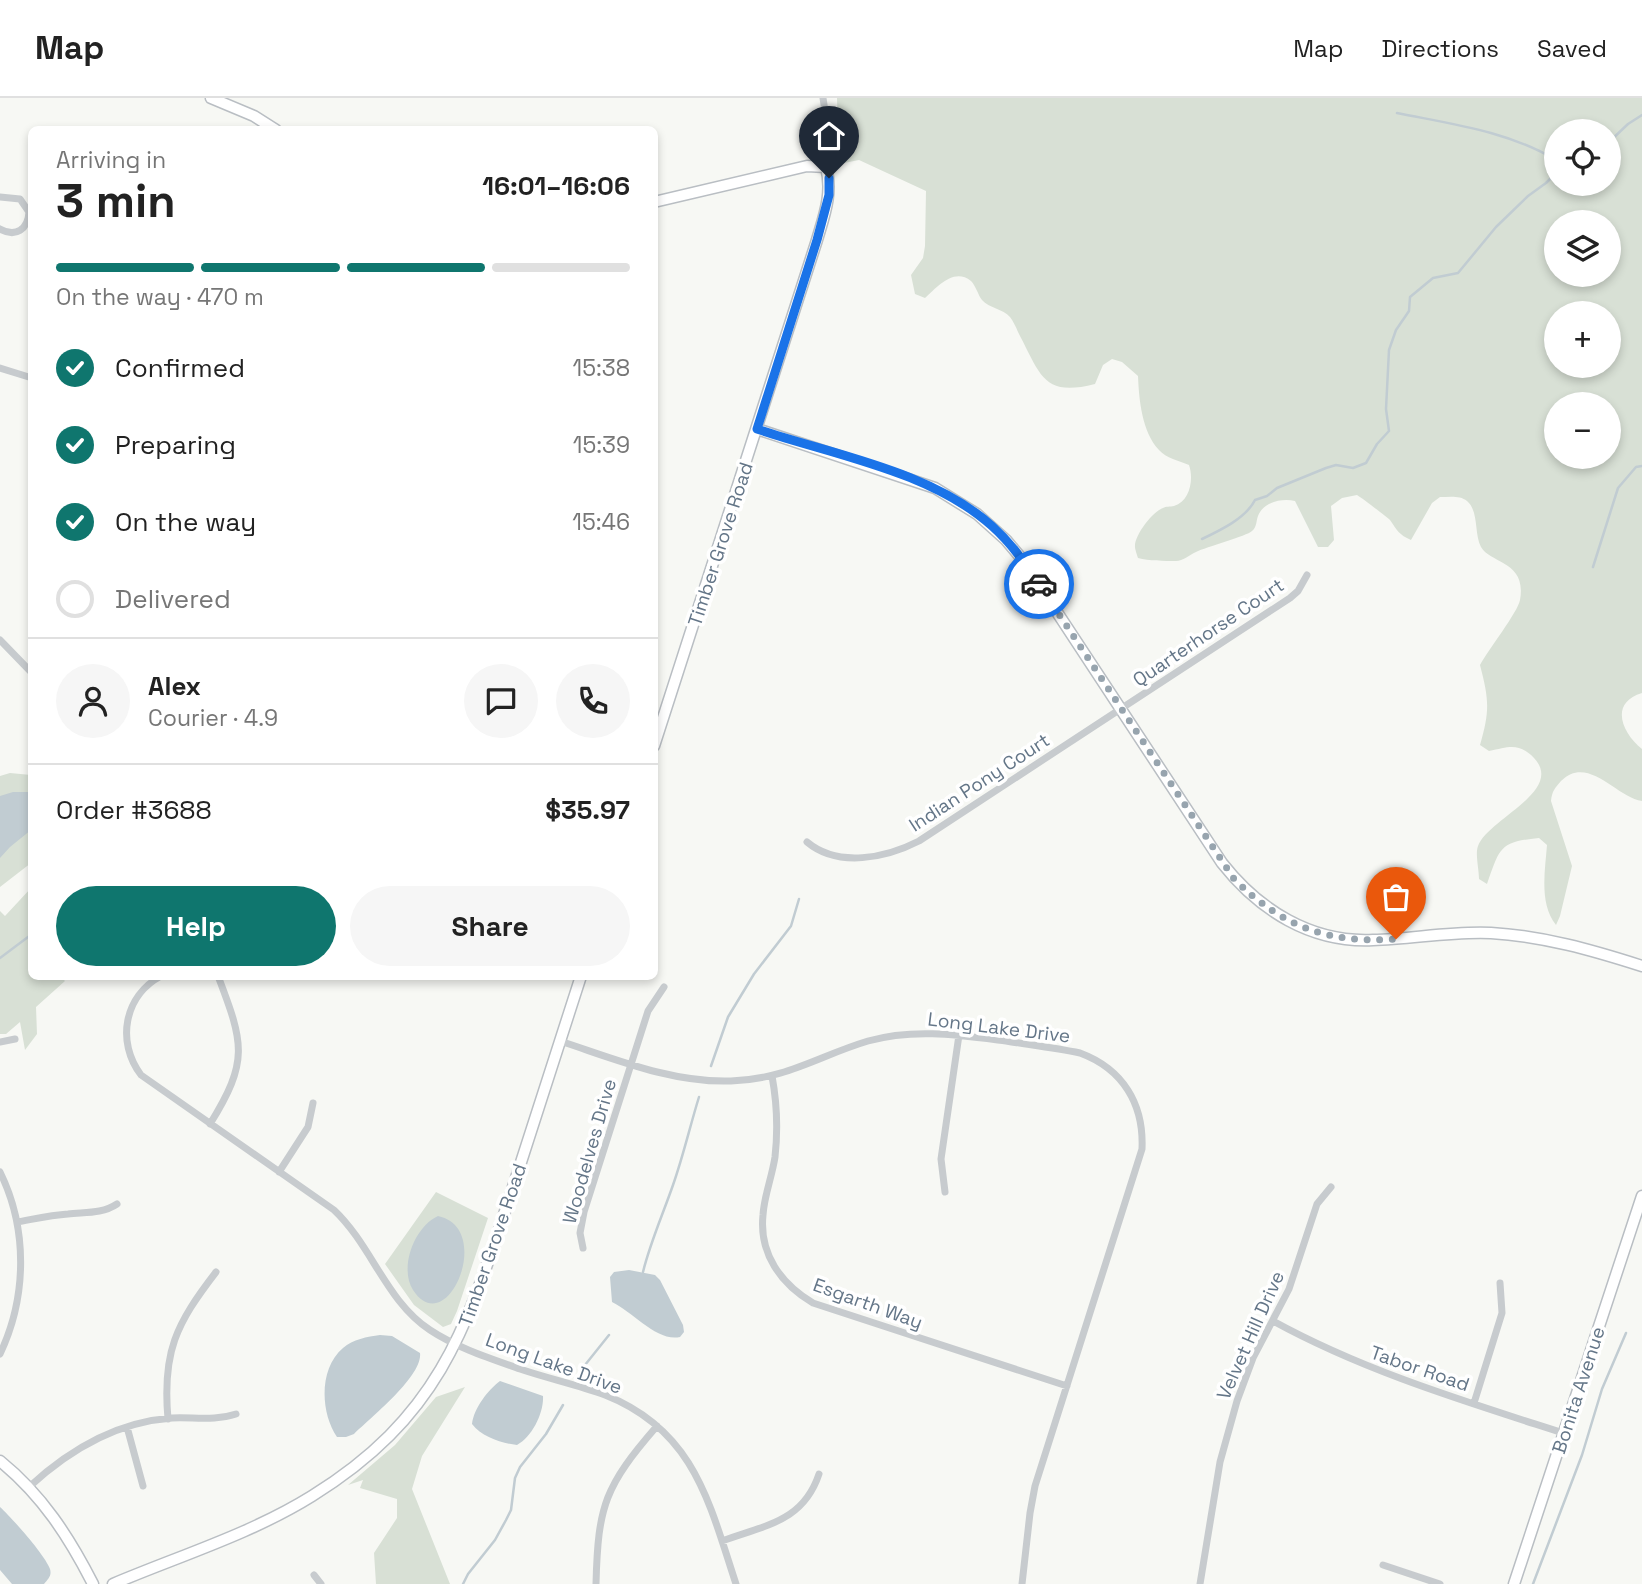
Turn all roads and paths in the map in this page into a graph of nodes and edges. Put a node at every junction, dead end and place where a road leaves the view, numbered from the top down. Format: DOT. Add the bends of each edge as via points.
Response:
graph roads {
  1 [pos="211,98"];
  2 [pos="823,98"];
  3 [pos="229,101"];
  4 [pos="270,126"];
  5 [pos="826,167"];
  6 [pos="0,197"];
  7 [pos="658,201"];
  8 [pos="28,211"];
  9 [pos="28,218"];
  10 [pos="0,229"];
  11 [pos="0,368"];
  12 [pos="28,377"];
  13 [pos="757,429"];
  14 [pos="1307,575"];
  15 [pos="0,640"];
  16 [pos="28,669"];
  17 [pos="1121,709"];
  18 [pos="658,734"];
  19 [pos="807,842"];
  20 [pos="1642,967"];
  21 [pos="156,980"];
  22 [pos="220,980"];
  23 [pos="580,980"];
  24 [pos="664,987"];
  25 [pos="959,1035"];
  26 [pos="15,1039"];
  27 [pos="560,1041"];
  28 [pos="0,1042"];
  29 [pos="631,1064"];
  30 [pos="772,1076"];
  31 [pos="313,1103"];
  32 [pos="210,1124"];
  33 [pos="0,1172"];
  34 [pos="279,1172"];
  35 [pos="1331,1187"];
  36 [pos="946,1192"];
  37 [pos="1642,1196"];
  38 [pos="117,1204"];
  39 [pos="17,1222"];
  40 [pos="583,1248"];
  41 [pos="216,1272"];
  42 [pos="1500,1283"];
  43 [pos="1273,1321"];
  44 [pos="456,1344"];
  45 [pos="0,1354"];
  46 [pos="1068,1386"];
  47 [pos="1474,1403"];
  48 [pos="236,1414"];
  49 [pos="168,1419"];
  50 [pos="657,1426"];
  51 [pos="127,1427"];
  52 [pos="1563,1433"];
  53 [pos="0,1461"];
  54 [pos="819,1474"];
  55 [pos="143,1486"];
  56 [pos="29,1487"];
  57 [pos="722,1541"];
  58 [pos="1383,1565"];
  59 [pos="314,1575"];
  60 [pos="93,1584"];
  61 [pos="113,1584"];
  62 [pos="321,1584"];
  63 [pos="596,1584"];
  64 [pos="736,1584"];
  65 [pos="1022,1584"];
  66 [pos="1199,1584"];
  67 [pos="1440,1584"];
  68 [pos="1514,1584"];
  1 -- 3 [label="street"];
  2 -- 5 [label="street, Timber Grove Road" via="828,131"];
  3 -- 4 [label="street"];
  5 -- 7 [label="street" via="779,171"];
  5 -- 13 [label="street, Timber Grove Road" via="830,184 825,210"];
  6 -- 8 [label="street" via="20,199"];
  9 -- 10 [label="street" via="22,229 12,233"];
  11 -- 12 [label="street"];
  13 -- 17 [label="street" via="927,484 977,514 1022,559"];
  13 -- 18 [label="street, Timber Grove Road"];
  14 -- 17 [label="street, Quarterhorse Court" via="1290,598"];
  15 -- 16 [label="street"];
  17 -- 19 [label="street, Indian Pony Court" via="908,846 872,856 846,857 823,853"];
  17 -- 20 [label="street" via="1234,879 1285,920 1348,940 1456,933 1532,937 1586,948"];
  21 -- 32 [label="street, Long Lake Drive" via="131,1008 126,1031 132,1061 149,1082"];
  22 -- 32 [label="street" via="234,1017 239,1051 234,1081"];
  23 -- 27 [label="street, Timber Grove Road"];
  24 -- 29 [label="street, Woodelves Drive" via="648,1010"];
  25 -- 30 [label="street, Long Lake Drive" via="883,1037"];
  25 -- 36 [label="street" via="941,1159"];
  25 -- 46 [label="street, Long Lake Drive" via="1092,1058 1123,1082 1140,1116 1143,1133 1138,1167"];
  26 -- 28 [label="street"];
  27 -- 29 [label="street, Long Lake Drive"];
  27 -- 44 [label="street, Timber Grove Road" via="478,1292"];
  29 -- 30 [label="street, Long Lake Drive" via="703,1080"];
  29 -- 40 [label="street, Woodelves Drive" via="584,1212"];
  30 -- 46 [label="street, Esgarth Way" via="777,1135 762,1225 773,1265 790,1288 813,1303"];
  31 -- 34 [label="street" via="308,1127"];
  32 -- 34 [label="street, Long Lake Drive"];
  33 -- 39 [label="street"];
  34 -- 44 [label="street, Long Lake Drive" via="346,1221 406,1310"];
  35 -- 43 [label="street, Velvet Hill Drive" via="1317,1204 1299,1264"];
  37 -- 52 [label="street, Bonita Avenue"];
  38 -- 39 [label="street" via="91,1213"];
  39 -- 45 [label="street" via="18,1297"];
  41 -- 49 [label="street" via="186,1314 173,1343 165,1383"];
  42 -- 47 [label="street" via="1502,1313"];
  43 -- 47 [label="street, Tabor Road" via="1358,1363"];
  43 -- 66 [label="street, Velvet Hill Drive" via="1248,1370 1226,1437"];
  44 -- 50 [label="street, Long Lake Drive" via="603,1395"];
  44 -- 61 [label="street, Timber Grove Road" via="406,1420 337,1479 281,1513"];
  46 -- 65 [label="street, Long Lake Drive" via="1032,1499"];
  47 -- 52 [label="street, Tabor Road"];
  48 -- 49 [label="street" via="221,1419"];
  49 -- 51 [label="street"];
  50 -- 57 [label="street, Long Lake Drive" via="697,1475"];
  50 -- 63 [label="street" via="627,1461 604,1503"];
  51 -- 55 [label="street"];
  51 -- 56 [label="street" via="67,1455"];
  52 -- 68 [label="street, Bonita Avenue"];
  53 -- 56 [label="street"];
  54 -- 57 [label="street" via="807,1500 789,1515"];
  56 -- 60 [label="street" via="60,1525"];
  57 -- 64 [label="street, Long Lake Drive"];
  58 -- 67 [label="street"];
  59 -- 62 [label="street"];
}
